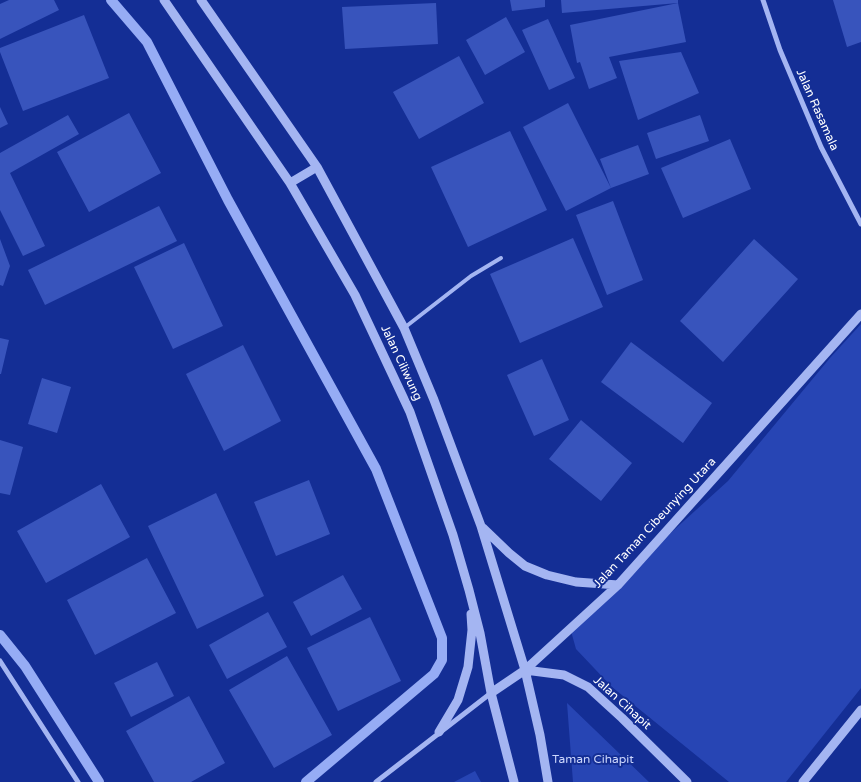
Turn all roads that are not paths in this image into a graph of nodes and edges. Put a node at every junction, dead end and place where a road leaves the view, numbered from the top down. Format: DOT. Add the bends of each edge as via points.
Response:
graph roads {
  1 [pos="164,0"];
  2 [pos="201,0"];
  3 [pos="763,0"];
  4 [pos="317,167"];
  5 [pos="290,183"];
  6 [pos="861,224"];
  7 [pos="501,258"];
  8 [pos="861,314"];
  9 [pos="404,328"];
  10 [pos="481,526"];
  11 [pos="618,585"];
  12 [pos="470,590"];
  13 [pos="0,661"];
  14 [pos="525,670"];
  15 [pos="491,693"];
  16 [pos="861,710"];
  17 [pos="439,732"];
  18 [pos="78,782"];
  19 [pos="376,782"];
  20 [pos="514,782"];
  21 [pos="548,782"];
  22 [pos="687,782"];
  23 [pos="803,782"];
  1 -- 5 [label="street, Jalan Ciliwung"];
  2 -- 4 [label="street, Jalan Ciliwung"];
  3 -- 6 [label="street, Jalan Rasamala" via="780,50 821,147"];
  4 -- 5 [label="street"];
  4 -- 9 [label="street, Jalan Ciliwung"];
  5 -- 12 [label="street, Jalan Ciliwung" via="355,295 410,412"];
  7 -- 9 [label="lane" via="471,276"];
  8 -- 11 [label="street, Jalan Taman Cibeunying Utara"];
  9 -- 10 [label="street, Jalan Ciliwung"];
  10 -- 11 [label="street" via="525,566 576,582"];
  10 -- 14 [label="street, Jalan Ciliwung"];
  11 -- 14 [label="street, Jalan Taman Cibeunying Utara"];
  12 -- 15 [label="street, Jalan Ciliwung"];
  12 -- 17 [label="street" via="472,630 468,668 458,700"];
  13 -- 18 [label="street"];
  14 -- 15 [label="street, Jalan Taman Cibeunying Utara"];
  14 -- 21 [label="street, Jalan Ciliwung"];
  14 -- 22 [label="street, Jalan Cihapit" via="564,675 588,688"];
  15 -- 17 [label="street, Jalan Taman Cibeunying Utara"];
  15 -- 20 [label="street, Jalan Ciliwung"];
  16 -- 23 [label="street"];
  17 -- 19 [label="street, Jalan Taman Cibeunying Utara"];
}
